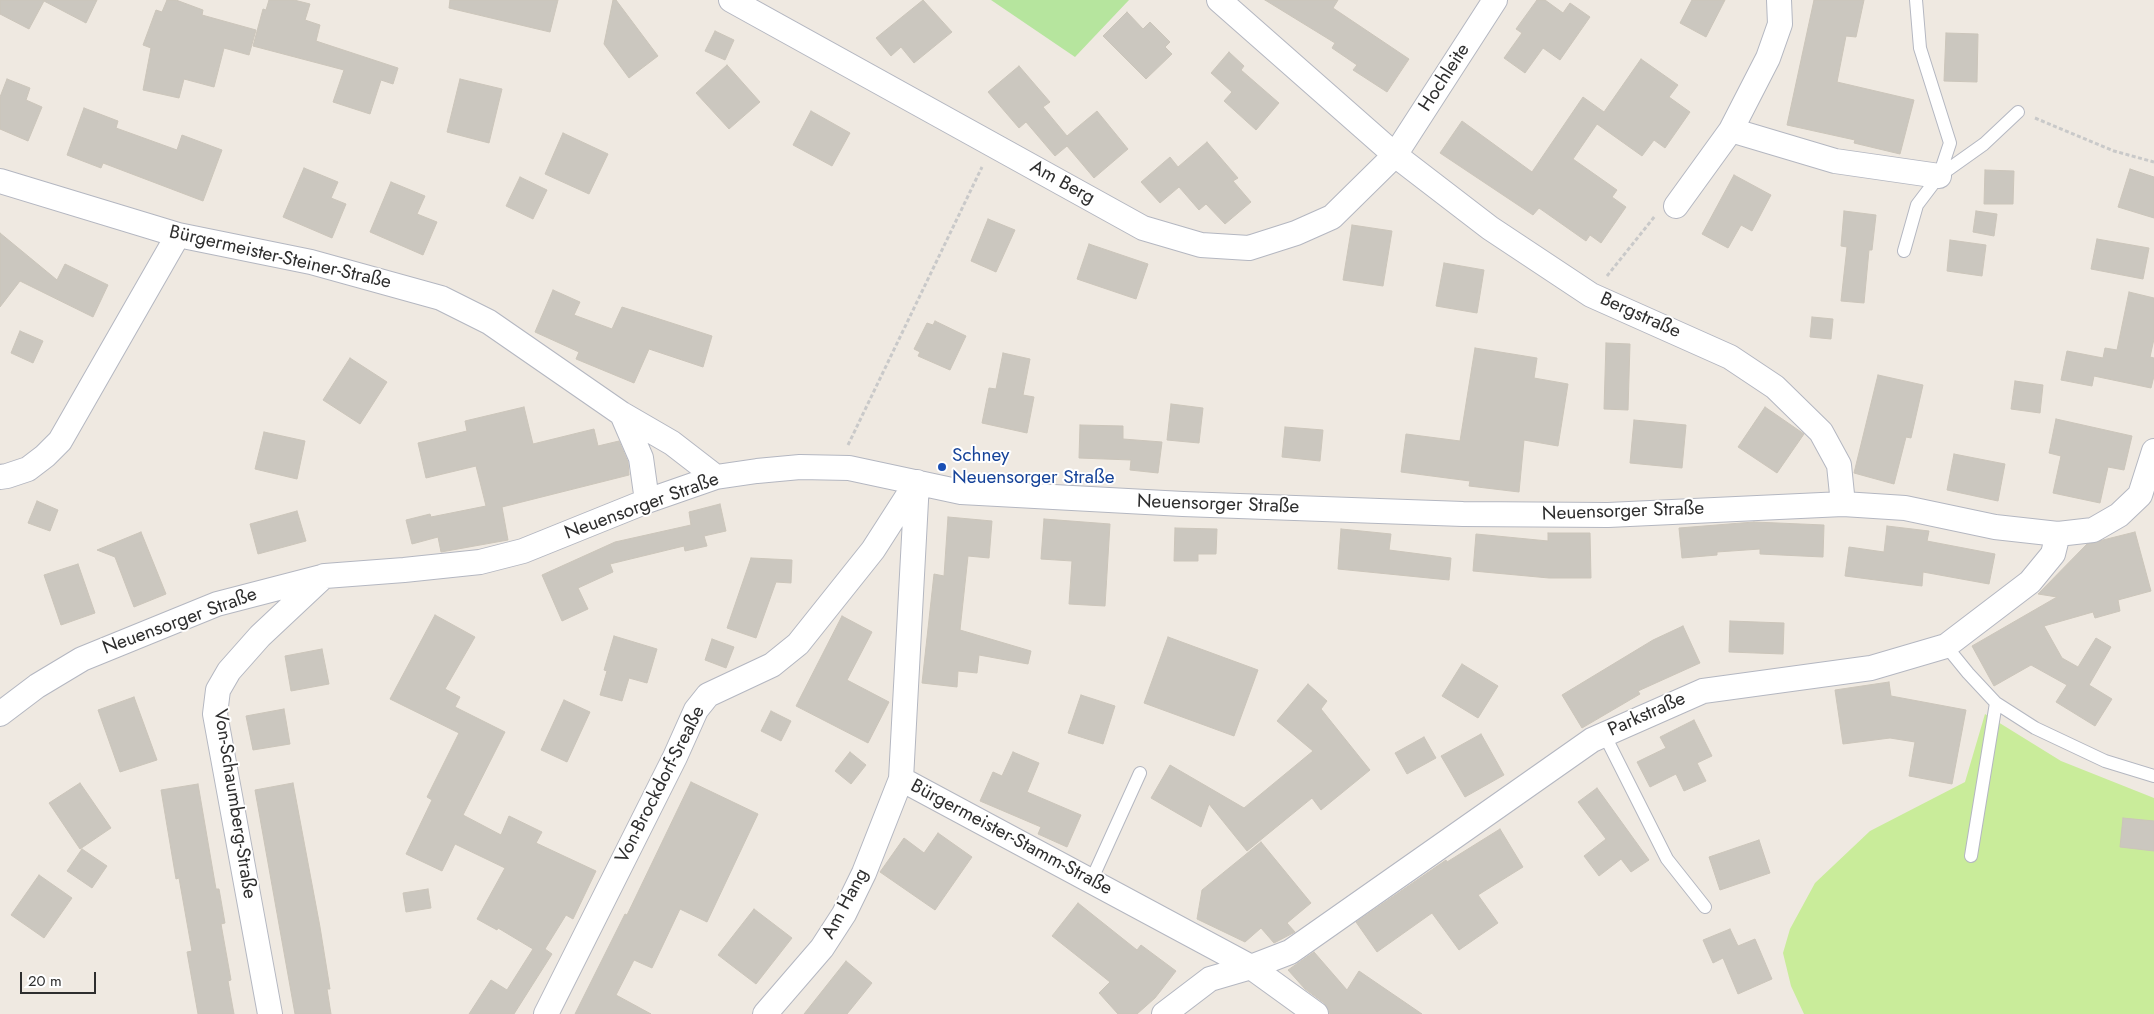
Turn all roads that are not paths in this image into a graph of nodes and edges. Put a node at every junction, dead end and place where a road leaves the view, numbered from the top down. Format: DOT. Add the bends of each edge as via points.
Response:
graph roads {
  1 [pos="731,0"];
  2 [pos="1219,0"];
  3 [pos="1495,0"];
  4 [pos="1780,0"];
  5 [pos="1916,0"];
  6 [pos="2018,112"];
  7 [pos="1731,130"];
  8 [pos="1395,155"];
  9 [pos="1939,176"];
  10 [pos="0,180"];
  11 [pos="1676,206"];
  12 [pos="178,235"];
  13 [pos="1904,251"];
  14 [pos="622,414"];
  15 [pos="2154,451"];
  16 [pos="0,477"];
  17 [pos="716,477"];
  18 [pos="917,482"];
  19 [pos="2147,496"];
  20 [pos="647,501"];
  21 [pos="1844,504"];
  22 [pos="2058,534"];
  23 [pos="325,576"];
  24 [pos="1946,646"];
  25 [pos="1996,703"];
  26 [pos="0,714"];
  27 [pos="1604,734"];
  28 [pos="1140,773"];
  29 [pos="2154,776"];
  30 [pos="901,779"];
  31 [pos="1971,856"];
  32 [pos="1091,881"];
  33 [pos="1706,907"];
  34 [pos="1251,967"];
  35 [pos="270,1014"];
  36 [pos="546,1014"];
  37 [pos="764,1014"];
  38 [pos="1164,1014"];
  39 [pos="1316,1014"];
  1 -- 8 [label="street, Am Berg" via="1143,228 1201,245 1249,248 1332,217"];
  2 -- 8 [label="street, Bergstraße"];
  3 -- 8 [label="street, Hochleite"];
  4 -- 7 [label="street" via="1780,24 1768,58"];
  5 -- 9 [label="lane" via="1920,48 1950,143"];
  6 -- 9 [label="lane" via="1984,144"];
  7 -- 9 [label="street" via="1835,161"];
  7 -- 11 [label="street"];
  8 -- 21 [label="street, Bergstraße" via="1490,228 1592,295 1730,357 1775,387 1821,432 1840,465"];
  9 -- 13 [label="lane" via="1917,205"];
  10 -- 12 [label="street, Bürgermeister-Steiner-Straße"];
  12 -- 14 [label="street, Bürgermeister-Steiner-Straße" via="311,262 441,298 489,322"];
  12 -- 16 [label="street" via="60,440 28,469"];
  14 -- 17 [label="street, Bürgermeister-Steiner-Straße" via="672,443"];
  14 -- 20 [label="street" via="641,458"];
  15 -- 19 [label="street"];
  17 -- 18 [label="street, Neuensorger Straße" via="800,467 849,468"];
  17 -- 20 [label="street, Neuensorger Straße"];
  18 -- 21 [label="street, Neuensorger Straße" via="961,492 1472,514 1608,515"];
  18 -- 30 [label="street, Bürgermeister-Stamm-Straße"];
  18 -- 36 [label="street, Von-Brockdorf-Sreaße" via="873,550 798,644 772,665 708,695 696,710"];
  19 -- 22 [label="street, Neuensorger Straße" via="2093,530"];
  20 -- 23 [label="street, Neuensorger Straße" via="523,551 480,562"];
  21 -- 22 [label="street, Neuensorger Straße" via="1905,508 1995,527"];
  22 -- 24 [label="street, Parkstraße" via="2053,554 2030,582"];
  23 -- 26 [label="street, Neuensorger Straße" via="218,604 82,659 37,686"];
  23 -- 35 [label="street, Von-Schaumberg-Straße" via="260,636 229,671 218,690 215,714"];
  24 -- 25 [label="lane"];
  24 -- 27 [label="street, Parkstraße" via="1871,668 1702,691"];
  25 -- 29 [label="lane" via="2036,728 2105,761"];
  25 -- 31 [label="lane"];
  27 -- 33 [label="lane" via="1667,859"];
  27 -- 34 [label="street, Parkstraße" via="1290,952"];
  28 -- 32 [label="lane"];
  30 -- 32 [label="street, Bürgermeister-Stamm-Straße"];
  30 -- 37 [label="street, Am Hang" via="844,914 822,948"];
  32 -- 34 [label="street, Bürgermeister-Stamm-Straße"];
  34 -- 38 [label="street, Parkstraße" via="1210,979"];
  34 -- 39 [label="street, Bürgermeister-Stamm-Straße"];
}
